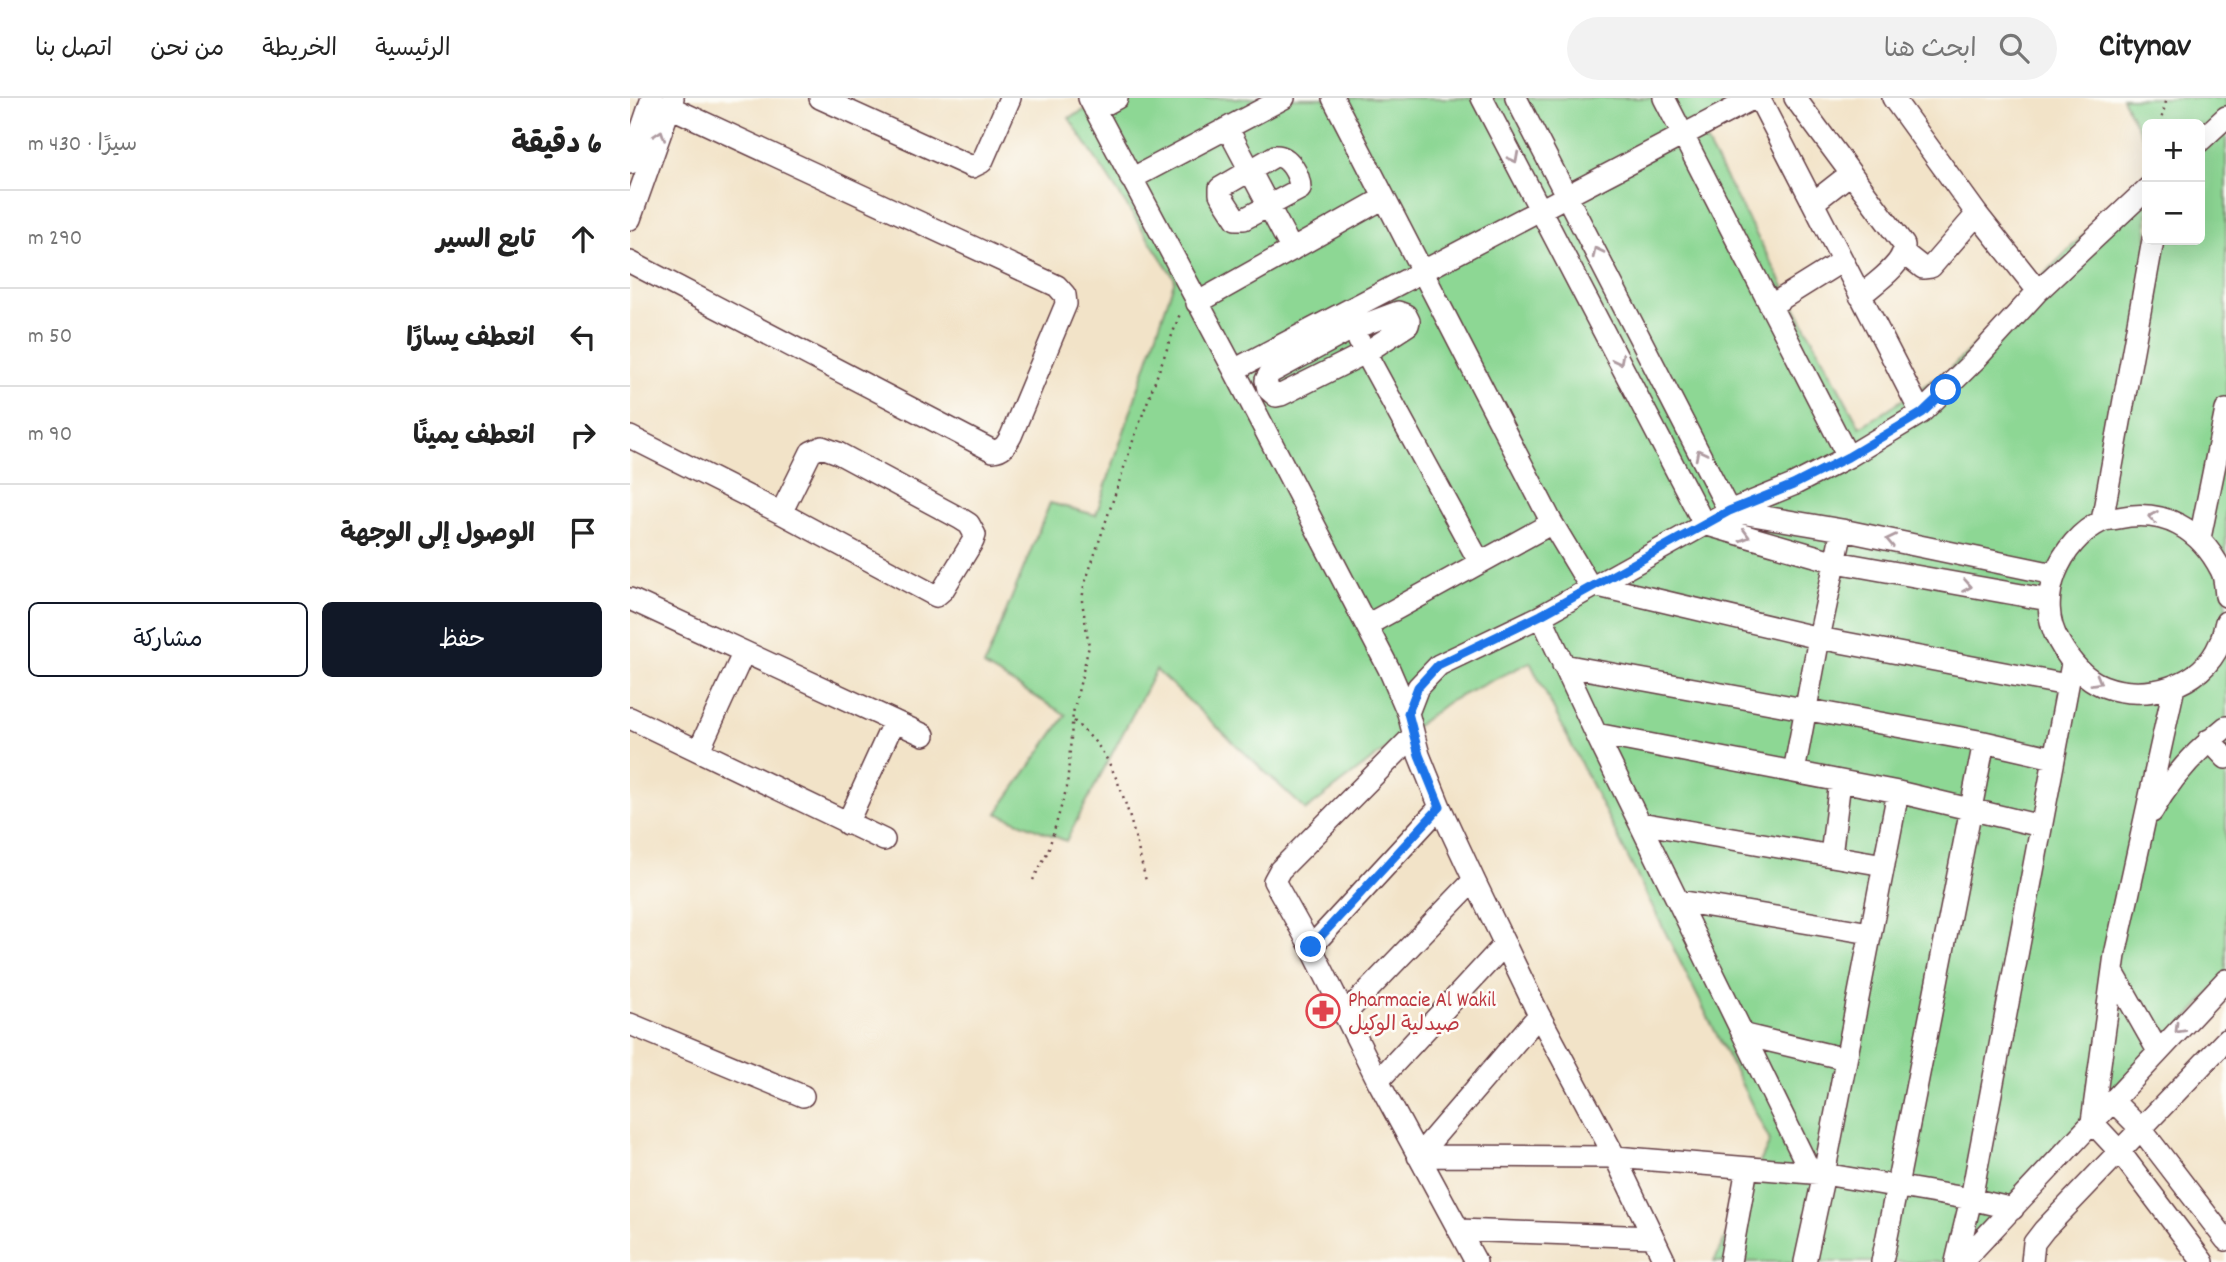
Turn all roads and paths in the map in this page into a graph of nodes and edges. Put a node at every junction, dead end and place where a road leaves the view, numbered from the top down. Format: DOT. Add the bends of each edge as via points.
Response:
graph roads {
  1 [pos="820,98"];
  2 [pos="1010,98"];
  3 [pos="1117,98"];
  4 [pos="1283,98"];
  5 [pos="1333,98"];
  6 [pos="1482,98"];
  7 [pos="1516,98"];
  8 [pos="1664,98"];
  9 [pos="1757,98"];
  10 [pos="1795,98"];
  11 [pos="1893,98"];
  12 [pos="2167,98"];
  13 [pos="665,101"];
  14 [pos="1092,104"];
  15 [pos="2226,117"];
  16 [pos="2161,119"];
  17 [pos="1228,129"];
  18 [pos="1684,134"];
  19 [pos="2205,136"];
  20 [pos="630,163"];
  21 [pos="1249,169"];
  22 [pos="1850,174"];
  23 [pos="1130,179"];
  24 [pos="1567,194"];
  25 [pos="2142,194"];
  26 [pos="1384,198"];
  27 [pos="1813,203"];
  28 [pos="1269,206"];
  29 [pos="1541,210"];
  30 [pos="1977,214"];
  31 [pos="630,219"];
  32 [pos="2152,245"];
  33 [pos="1292,250"];
  34 [pos="1904,253"];
  35 [pos="1843,261"];
  36 [pos="630,262"];
  37 [pos="1421,273"];
  38 [pos="2038,291"];
  39 [pos="1193,295"];
  40 [pos="1860,296"];
  41 [pos="1770,306"];
  42 [pos="1348,321"];
  43 [pos="1366,353"];
  44 [pos="1234,370"];
  45 [pos="1922,413"];
  46 [pos="2225,421"];
  47 [pos="630,437"];
  48 [pos="1848,457"];
  49 [pos="1729,511"];
  50 [pos="781,513"];
  51 [pos="2102,521"];
  52 [pos="1552,523"];
  53 [pos="1704,524"];
  54 [pos="1842,530"];
  55 [pos="2200,538"];
  56 [pos="1836,562"];
  57 [pos="1480,563"];
  58 [pos="2054,574"];
  59 [pos="1593,587"];
  60 [pos="2226,596"];
  61 [pos="630,599"];
  62 [pos="2049,600"];
  63 [pos="1541,615"];
  64 [pos="2226,622"];
  65 [pos="1367,625"];
  66 [pos="1819,638"];
  67 [pos="744,652"];
  68 [pos="2071,664"];
  69 [pos="1563,665"];
  70 [pos="2067,685"];
  71 [pos="2174,687"];
  72 [pos="1807,709"];
  73 [pos="1408,713"];
  74 [pos="630,719"];
  75 [pos="1072,720"];
  76 [pos="894,721"];
  77 [pos="2226,727"];
  78 [pos="1596,734"];
  79 [pos="924,735"];
  80 [pos="1413,736"];
  81 [pos="2209,740"];
  82 [pos="1984,742"];
  83 [pos="699,750"];
  84 [pos="2054,758"];
  85 [pos="2226,758"];
  86 [pos="1794,772"];
  87 [pos="1840,781"];
  88 [pos="1898,792"];
  89 [pos="1440,807"];
  90 [pos="1969,809"];
  91 [pos="1640,823"];
  92 [pos="846,824"];
  93 [pos="2041,826"];
  94 [pos="2144,827"];
  95 [pos="884,840"];
  96 [pos="1831,856"];
  97 [pos="1884,865"];
  98 [pos="1033,880"];
  99 [pos="1474,880"];
  100 [pos="1146,881"];
  101 [pos="1679,901"];
  102 [pos="1870,933"];
  103 [pos="1505,944"];
  104 [pos="1311,947"];
  105 [pos="2113,972"];
  106 [pos="2226,980"];
  107 [pos="1344,1015"];
  108 [pos="1539,1015"];
  109 [pos="632,1029"];
  110 [pos="1745,1035"];
  111 [pos="2226,1040"];
  112 [pos="2158,1051"];
  113 [pos="1846,1059"];
  114 [pos="1378,1081"];
  115 [pos="803,1096"];
  116 [pos="2112,1100"];
  117 [pos="2092,1122"];
  118 [pos="2141,1129"];
  119 [pos="2120,1152"];
  120 [pos="1418,1156"];
  121 [pos="1615,1157"];
  122 [pos="1748,1168"];
  123 [pos="1818,1173"];
  124 [pos="1897,1187"];
  125 [pos="1972,1199"];
  126 [pos="2013,1209"];
  127 [pos="1459,1230"];
  128 [pos="1653,1237"];
  129 [pos="2226,1240"];
  130 [pos="2033,1253"];
  131 [pos="1476,1262"];
  132 [pos="1665,1262"];
  133 [pos="1730,1262"];
  134 [pos="1805,1262"];
  135 [pos="1882,1262"];
  136 [pos="1956,1262"];
  137 [pos="1962,1262"];
  138 [pos="2015,1262"];
  139 [pos="2203,1262"];
  1 -- 2 [label="street" via="972,167 982,162"];
  3 -- 14 [label="street"];
  4 -- 17 [label="street"];
  5 -- 26 [label="street"];
  6 -- 29 [label="street, one-way"];
  7 -- 24 [label="street"];
  8 -- 18 [label="street"];
  9 -- 18 [label="street"];
  9 -- 27 [label="street"];
  10 -- 22 [label="street"];
  11 -- 30 [label="street"];
  12 -- 16 [label="path"];
  13 -- 20 [label="street"];
  31 -- 13 [label="street, one-way"];
  13 -- 36 [label="street" via="1057,286 1066,304 1011,436 1000,450 993,450"];
  14 -- 23 [label="street"];
  15 -- 19 [label="street"];
  17 -- 21 [label="street"];
  17 -- 23 [label="street"];
  18 -- 24 [label="street"];
  18 -- 41 [label="street"];
  21 -- 28 [label="street"];
  21 -- 28 [label="street" via="1222,185 1220,194 1238,220"];
  21 -- 28 [label="street" via="1282,156 1298,178 1299,191"];
  22 -- 27 [label="street"];
  22 -- 34 [label="street" via="1902,241"];
  23 -- 39 [label="street"];
  24 -- 29 [label="street"];
  49 -- 24 [label="street, one-way"];
  25 -- 38 [label="street"];
  26 -- 33 [label="street"];
  26 -- 37 [label="street"];
  27 -- 35 [label="street"];
  28 -- 33 [label="street"];
  29 -- 37 [label="street"];
  29 -- 53 [label="street, one-way"];
  30 -- 34 [label="street" via="1931,267 1923,268"];
  30 -- 38 [label="street"];
  32 -- 51 [label="street"];
  33 -- 39 [label="street"];
  34 -- 40 [label="street"];
  35 -- 40 [label="street"];
  35 -- 41 [label="street"];
  37 -- 42 [label="street"];
  37 -- 52 [label="street"];
  38 -- 45 [label="street"];
  39 -- 44 [label="street"];
  39 -- 75 [label="path" via="1134,438 1087,575 1082,601 1089,646"];
  40 -- 45 [label="street"];
  41 -- 48 [label="street"];
  42 -- 43 [label="street"];
  42 -- 43 [label="street" via="1398,312 1406,315 1409,321 1404,330"];
  42 -- 43 [label="street" via="1270,373 1268,388 1282,396"];
  42 -- 44 [label="street"];
  43 -- 57 [label="street"];
  44 -- 65 [label="street"];
  45 -- 48 [label="street"];
  46 -- 55 [label="street"];
  47 -- 50 [label="street"];
  48 -- 49 [label="street"];
  49 -- 53 [label="street"];
  49 -- 54 [label="street"];
  50 -- 50 [label="street" via="811,452 822,447 961,519 973,529 974,538 936,596"];
  55 -- 51 [label="street, one-way" via="2159,517 2136,514"];
  51 -- 58 [label="street" via="2073,542"];
  52 -- 57 [label="street"];
  52 -- 59 [label="street"];
  53 -- 56 [label="street, one-way"];
  53 -- 59 [label="street"];
  54 -- 56 [label="street"];
  58 -- 54 [label="street, one-way"];
  55 -- 60 [label="street" via="2223,572"];
  56 -- 62 [label="street, one-way"];
  56 -- 66 [label="street"];
  57 -- 65 [label="street"];
  58 -- 62 [label="street"];
  59 -- 63 [label="street"];
  59 -- 66 [label="street"];
  61 -- 67 [label="street"];
  62 -- 68 [label="street" via="2054,634"];
  63 -- 69 [label="street"];
  63 -- 73 [label="street" via="1438,665 1418,687"];
  64 -- 71 [label="street" via="2220,645 2200,670"];
  65 -- 73 [label="street"];
  66 -- 70 [label="street"];
  66 -- 72 [label="street"];
  67 -- 76 [label="street"];
  67 -- 83 [label="street"];
  68 -- 70 [label="street"];
  68 -- 71 [label="street, one-way" via="2101,686 2137,694"];
  69 -- 72 [label="street"];
  69 -- 78 [label="street"];
  70 -- 84 [label="street"];
  71 -- 94 [label="street"];
  72 -- 82 [label="street"];
  72 -- 86 [label="street"];
  73 -- 80 [label="street"];
  74 -- 83 [label="street"];
  75 -- 98 [label="path" via="1068,787"];
  75 -- 100 [label="path" via="1109,764 1129,815"];
  76 -- 79 [label="street"];
  76 -- 92 [label="street"];
  77 -- 81 [label="street"];
  78 -- 86 [label="street"];
  78 -- 91 [label="street"];
  80 -- 89 [label="street"];
  80 -- 104 [label="street" via="1275,877"];
  81 -- 85 [label="street"];
  81 -- 94 [label="street" via="2160,796"];
  82 -- 84 [label="street"];
  82 -- 90 [label="street"];
  83 -- 92 [label="street"];
  84 -- 93 [label="street"];
  86 -- 87 [label="street"];
  87 -- 88 [label="street"];
  87 -- 96 [label="street"];
  88 -- 90 [label="street"];
  88 -- 97 [label="street"];
  89 -- 99 [label="street"];
  89 -- 104 [label="street"];
  90 -- 93 [label="street"];
  90 -- 124 [label="street"];
  91 -- 96 [label="street"];
  91 -- 101 [label="street"];
  92 -- 95 [label="street"];
  93 -- 125 [label="street"];
  94 -- 105 [label="street"];
  96 -- 97 [label="street"];
  97 -- 102 [label="street"];
  99 -- 103 [label="street"];
  99 -- 107 [label="street"];
  101 -- 102 [label="street"];
  101 -- 110 [label="street"];
  102 -- 113 [label="street"];
  103 -- 108 [label="street"];
  103 -- 114 [label="street"];
  104 -- 107 [label="street"];
  105 -- 112 [label="street"];
  105 -- 117 [label="street"];
  106 -- 112 [label="street, one-way"];
  107 -- 114 [label="street"];
  108 -- 120 [label="street"];
  108 -- 121 [label="street"];
  109 -- 115 [label="street"];
  110 -- 113 [label="street"];
  110 -- 123 [label="street"];
  111 -- 118 [label="street"];
  112 -- 116 [label="street"];
  113 -- 123 [label="street"];
  114 -- 120 [label="street"];
  116 -- 117 [label="street"];
  116 -- 118 [label="street"];
  117 -- 119 [label="street"];
  117 -- 126 [label="street"];
  118 -- 119 [label="street"];
  118 -- 129 [label="street"];
  119 -- 130 [label="street" via="2044,1230"];
  119 -- 139 [label="street"];
  120 -- 121 [label="street"];
  120 -- 127 [label="street"];
  121 -- 122 [label="street"];
  121 -- 128 [label="street"];
  122 -- 123 [label="street"];
  122 -- 133 [label="street"];
  123 -- 124 [label="street"];
  123 -- 134 [label="street"];
  124 -- 125 [label="street"];
  124 -- 135 [label="street"];
  125 -- 126 [label="street"];
  125 -- 136 [label="street"];
  126 -- 137 [label="street"];
  127 -- 128 [label="street"];
  127 -- 131 [label="street"];
  128 -- 132 [label="street"];
  130 -- 138 [label="street"];
}
